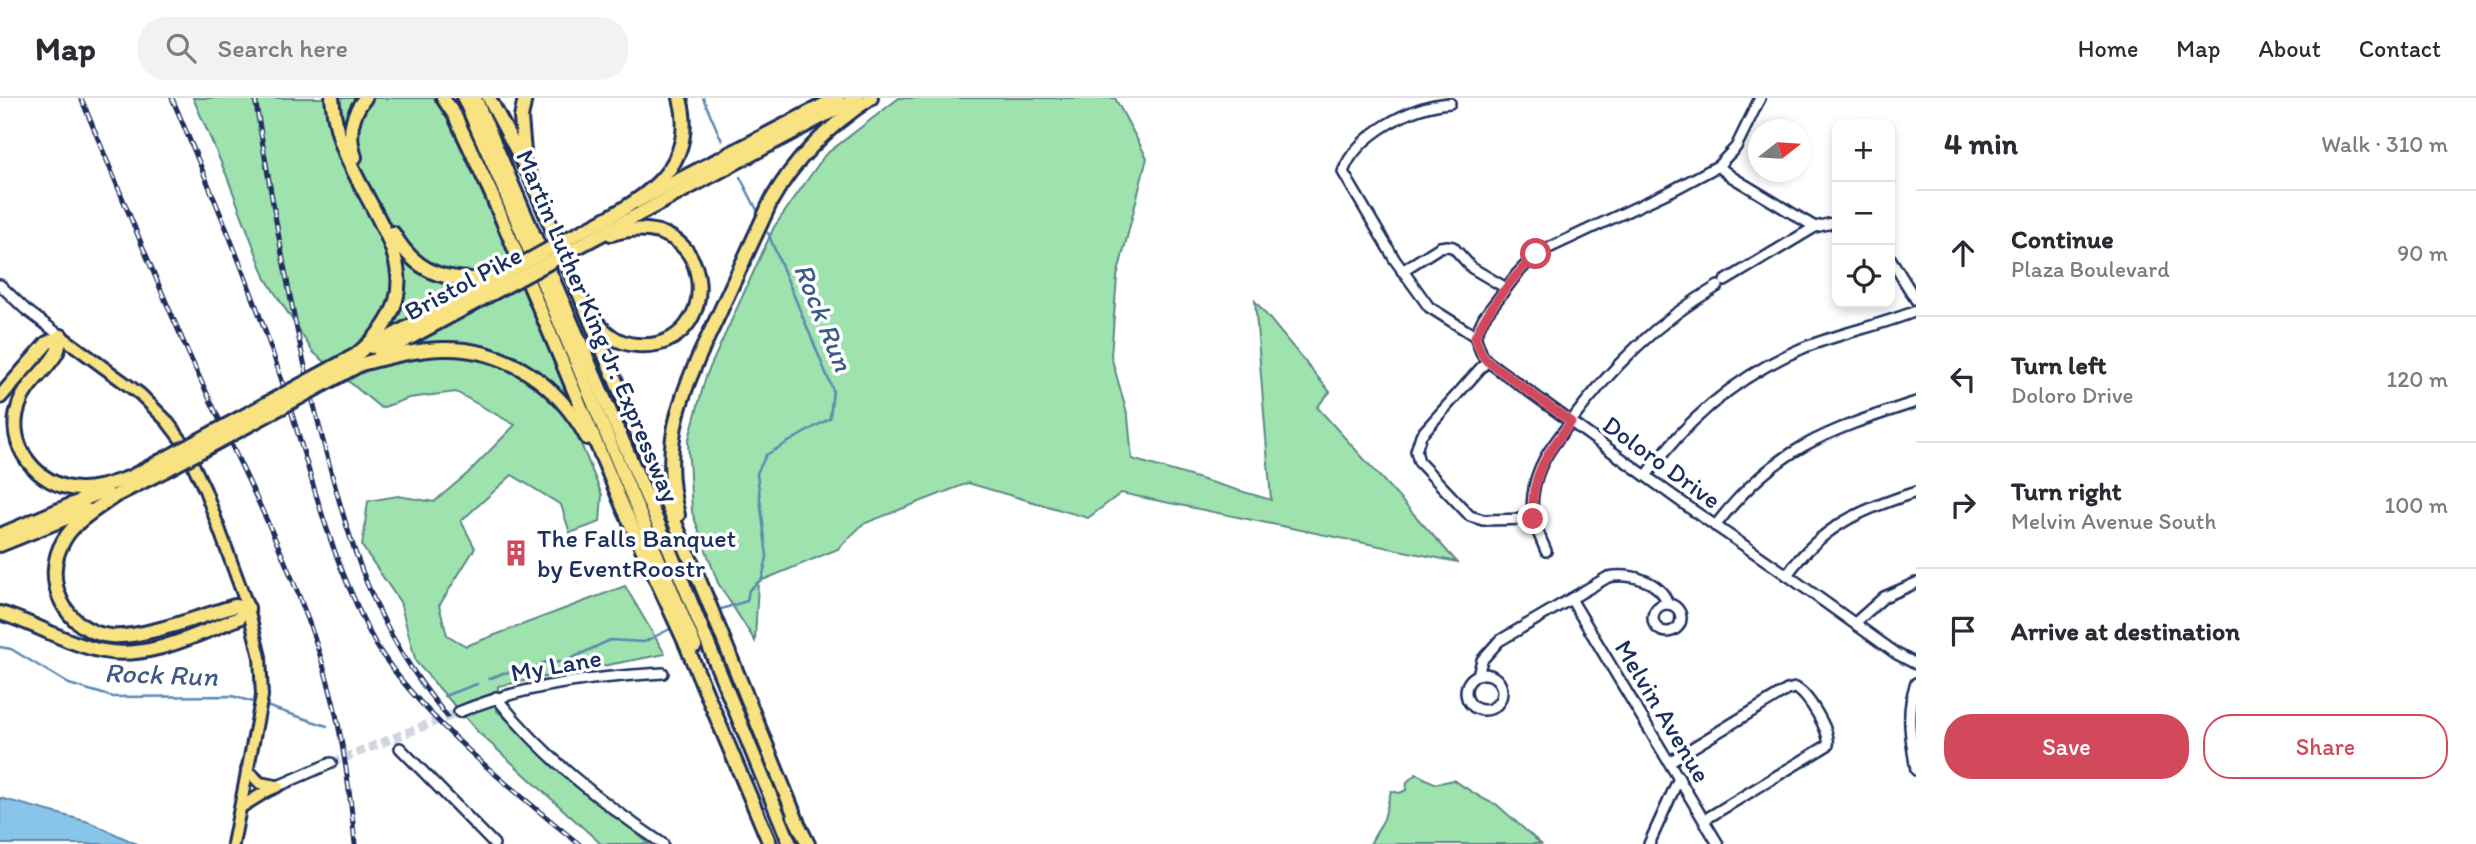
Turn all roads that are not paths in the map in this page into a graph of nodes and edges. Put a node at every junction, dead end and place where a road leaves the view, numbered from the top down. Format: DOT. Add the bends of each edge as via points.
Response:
graph roads {
  1 [pos="332,98"];
  2 [pos="365,98"];
  3 [pos="443,98"];
  4 [pos="464,98"];
  5 [pos="475,98"];
  6 [pos="489,98"];
  7 [pos="498,98"];
  8 [pos="525,98"];
  9 [pos="680,98"];
  10 [pos="837,98"];
  11 [pos="857,98"];
  12 [pos="871,98"];
  13 [pos="1760,98"];
  14 [pos="1450,103"];
  15 [pos="514,143"];
  16 [pos="1718,166"];
  17 [pos="530,176"];
  18 [pos="636,202"];
  19 [pos="1832,223"];
  20 [pos="1815,228"];
  21 [pos="587,242"];
  22 [pos="570,245"];
  23 [pos="1895,266"];
  24 [pos="1402,271"];
  25 [pos="515,274"];
  26 [pos="496,278"];
  27 [pos="0,285"];
  28 [pos="1506,288"];
  29 [pos="1916,300"];
  30 [pos="584,304"];
  31 [pos="1916,311"];
  32 [pos="61,337"];
  33 [pos="1475,337"];
  34 [pos="359,360"];
  35 [pos="1487,361"];
  36 [pos="0,397"];
  37 [pos="1916,402"];
  38 [pos="1571,422"];
  39 [pos="162,466"];
  40 [pos="1646,476"];
  41 [pos="132,477"];
  42 [pos="1916,492"];
  43 [pos="112,498"];
  44 [pos="623,506"];
  45 [pos="1533,519"];
  46 [pos="1715,526"];
  47 [pos="0,535"];
  48 [pos="0,545"];
  49 [pos="1546,551"];
  50 [pos="691,563"];
  51 [pos="1787,575"];
  52 [pos="1916,583"];
  53 [pos="1571,599"];
  54 [pos="1668,604"];
  55 [pos="685,605"];
  56 [pos="248,608"];
  57 [pos="0,613"];
  58 [pos="1855,623"];
  59 [pos="701,632"];
  60 [pos="1916,664"];
  61 [pos="663,673"];
  62 [pos="1478,675"];
  63 [pos="1916,682"];
  64 [pos="496,697"];
  65 [pos="459,712"];
  66 [pos="400,748"];
  67 [pos="1669,762"];
  68 [pos="331,763"];
  69 [pos="247,770"];
  70 [pos="1916,770"];
  71 [pos="1679,778"];
  72 [pos="278,786"];
  73 [pos="240,807"];
  74 [pos="1704,820"];
  75 [pos="233,844"];
  76 [pos="494,844"];
  77 [pos="663,844"];
  78 [pos="770,844"];
  79 [pos="778,844"];
  80 [pos="790,844"];
  81 [pos="808,844"];
  82 [pos="1649,844"];
  83 [pos="1718,844"];
  1 -- 34 [label="highway" via="342,143 392,246 398,268 393,312"];
  2 -- 26 [label="highway" via="352,120 351,145 398,242 416,262 442,276"];
  3 -- 44 [label="highway" via="496,204"];
  4 -- 55 [label="highway, Martin Luther King Jr. Expressway"];
  5 -- 55 [label="highway, Martin Luther King Jr. Expressway"];
  6 -- 15 [label="highway"];
  7 -- 15 [label="highway"];
  8 -- 17 [label="highway" via="521,137"];
  9 -- 18 [label="highway" via="684,127 678,153 663,178"];
  10 -- 18 [label="highway"];
  11 -- 21 [label="highway"];
  12 -- 50 [label="highway" via="818,140 782,183 683,391 673,429 671,476"];
  13 -- 16 [label="street" via="1736,147"];
  14 -- 24 [label="street" via="1390,122 1348,160 1343,172"];
  15 -- 17 [label="highway"];
  16 -- 20 [label="street"];
  16 -- 28 [label="street" via="1536,254"];
  17 -- 30 [label="highway"];
  18 -- 22 [label="highway"];
  19 -- 20 [label="street"];
  20 -- 38 [label="street" via="1687,304 1636,346"];
  21 -- 22 [label="highway, Bristol Pike"];
  21 -- 30 [label="highway" via="633,229 666,234 689,255 699,288 688,324 669,339 648,345 613,338"];
  22 -- 25 [label="highway, Bristol Pike, bridge"];
  23 -- 29 [label="street"];
  24 -- 28 [label="street" via="1447,246"];
  24 -- 33 [label="street" via="1429,307"];
  25 -- 26 [label="highway"];
  25 -- 34 [label="highway, Bristol Pike"];
  26 -- 34 [label="highway"];
  27 -- 32 [label="street"];
  28 -- 33 [label="street"];
  30 -- 50 [label="highway"];
  31 -- 40 [label="street" via="1802,349 1755,373 1698,415"];
  32 -- 36 [label="highway" via="47,343"];
  32 -- 41 [label="highway" via="57,352 19,405 16,432 24,457 42,477 70,488 94,488"];
  32 -- 56 [label="main road" via="140,394 176,433 202,481"];
  33 -- 35 [label="street, Doloro Drive"];
  34 -- 39 [label="highway, bridge"];
  34 -- 44 [label="highway" via="442,349 478,352 514,364 547,385 572,412"];
  35 -- 38 [label="street, Doloro Drive"];
  35 -- 45 [label="street" via="1421,435 1418,458 1470,516"];
  37 -- 46 [label="street" via="1836,429 1796,449 1766,471"];
  38 -- 40 [label="street, Doloro Drive"];
  38 -- 45 [label="street" via="1539,469"];
  39 -- 41 [label="highway"];
  39 -- 43 [label="highway"];
  40 -- 46 [label="street, Doloro Drive"];
  41 -- 47 [label="highway"];
  42 -- 51 [label="street" via="1841,522 1816,541"];
  43 -- 48 [label="highway"];
  43 -- 56 [label="highway" via="73,527 56,556 58,596 78,622 97,633 121,637 235,606"];
  44 -- 55 [label="highway"];
  45 -- 49 [label="street"];
  46 -- 51 [label="street, Doloro Drive"];
  50 -- 59 [label="highway" via="707,599"];
  51 -- 58 [label="street, Doloro Drive"];
  52 -- 58 [label="street" via="1884,597"];
  53 -- 54 [label="street" via="1621,574 1645,580"];
  53 -- 62 [label="street" via="1499,641 1482,660"];
  53 -- 67 [label="street, Melvin Avenue"];
  55 -- 59 [label="highway"];
  55 -- 59 [label="highway"];
  56 -- 57 [label="highway" via="239,618 162,646 128,653 96,649"];
  56 -- 69 [label="main road" via="260,657 262,696"];
  58 -- 60 [label="street, Doloro Drive"];
  59 -- 78 [label="highway"];
  59 -- 79 [label="highway"];
  59 -- 80 [label="highway"];
  59 -- 81 [label="highway" via="728,676"];
  61 -- 64 [label="street, My Lane" via="569,681"];
  62 -- 62 [label="street" via="1494,676 1502,685 1502,698 1494,708 1480,710 1469,703 1467,685"];
  63 -- 70 [label="street" via="1908,718"];
  64 -- 65 [label="street, My Lane"];
  64 -- 77 [label="street" via="547,753 590,791"];
  66 -- 76 [label="street"];
  67 -- 71 [label="street, Melvin Avenue"];
  67 -- 74 [label="street" via="1787,690 1803,692 1827,732 1828,745"];
  68 -- 72 [label="street"];
  69 -- 72 [label="main road" via="260,783"];
  69 -- 73 [label="main road"];
  71 -- 74 [label="street, Melvin Avenue"];
  71 -- 82 [label="street"];
  72 -- 73 [label="main road"];
  73 -- 75 [label="main road"];
  74 -- 83 [label="street, Melvin Avenue"];
}
